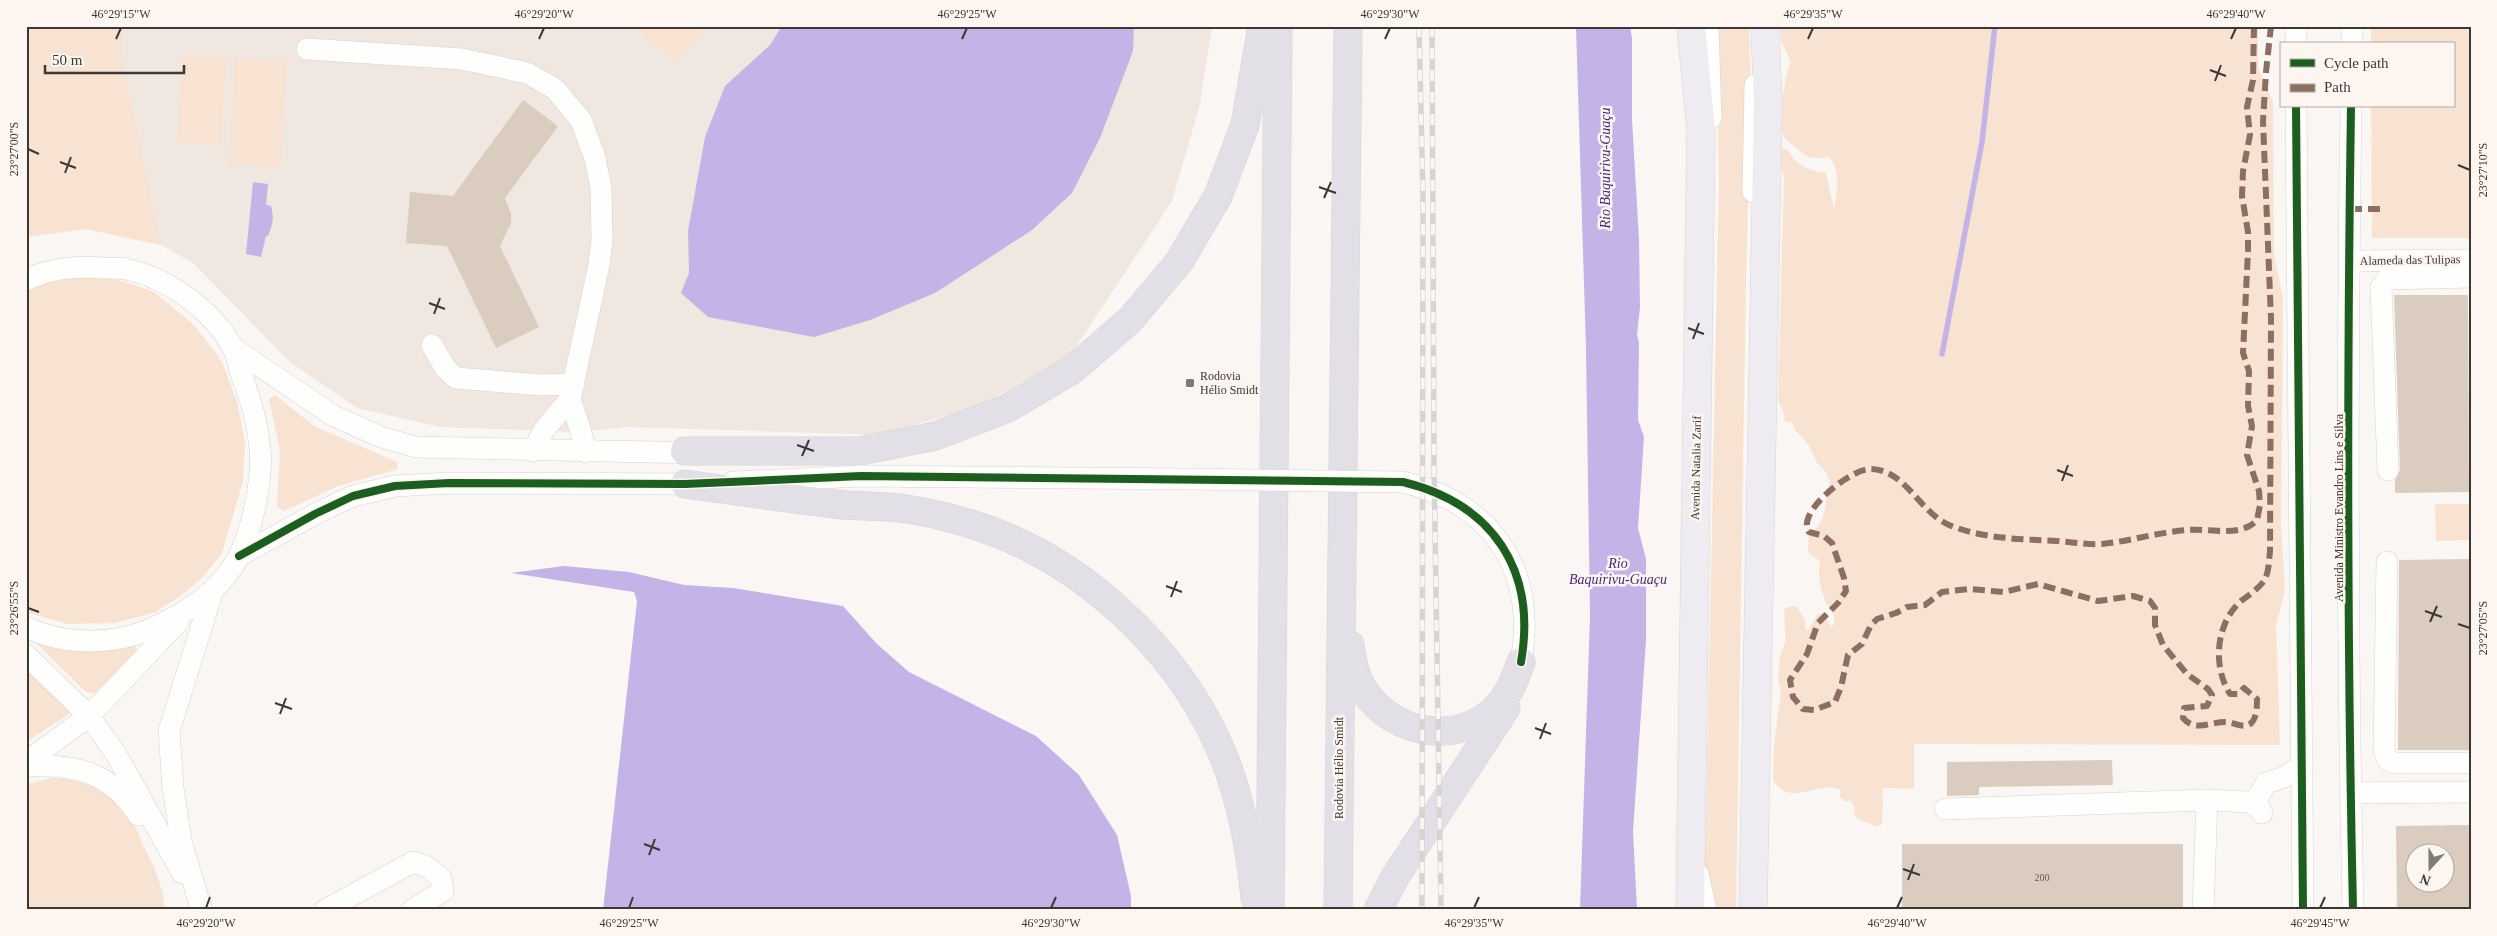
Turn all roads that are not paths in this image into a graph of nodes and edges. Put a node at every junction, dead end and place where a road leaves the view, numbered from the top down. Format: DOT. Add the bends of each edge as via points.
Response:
graph roads {
  1 [pos="1262,26"];
  2 [pos="1278,26"];
  3 [pos="1348,26"];
  4 [pos="1691,26"];
  5 [pos="1708,26"];
  6 [pos="1753,26"];
  7 [pos="1765,26"];
  8 [pos="2296,26"];
  9 [pos="2352,26"];
  10 [pos="2296,42"];
  11 [pos="2352,42"];
  12 [pos="307,49"];
  13 [pos="2296,108"];
  14 [pos="2351,108"];
  15 [pos="2471,260"];
  16 [pos="2349,261"];
  17 [pos="2471,278"];
  18 [pos="26,280"];
  19 [pos="432,345"];
  20 [pos="233,348"];
  21 [pos="572,391"];
  22 [pos="533,451"];
  23 [pos="685,451"];
  24 [pos="584,452"];
  25 [pos="2388,470"];
  26 [pos="861,476"];
  27 [pos="686,484"];
  28 [pos="239,556"];
  29 [pos="2387,562"];
  30 [pos="1340,573"];
  31 [pos="213,590"];
  32 [pos="188,610"];
  33 [pos="26,628"];
  34 [pos="26,655"];
  35 [pos="1520,662"];
  36 [pos="89,716"];
  37 [pos="2471,763"];
  38 [pos="26,764"];
  39 [pos="2302,766"];
  40 [pos="2282,778"];
  41 [pos="2302,790"];
  42 [pos="2471,792"];
  43 [pos="2350,793"];
  44 [pos="2207,800"];
  45 [pos="1945,809"];
  46 [pos="202,909"];
  47 [pos="325,910"];
  48 [pos="412,910"];
  49 [pos="1256,910"];
  50 [pos="1270,910"];
  51 [pos="1338,910"];
  52 [pos="1378,910"];
  53 [pos="1690,910"];
  54 [pos="1706,910"];
  55 [pos="1741,910"];
  56 [pos="1753,910"];
  57 [pos="2203,910"];
  58 [pos="2303,910"];
  59 [pos="2353,910"];
  1 -- 23 [label="highway" via="1245,125 1218,196 1179,262 1130,320 1072,370 1006,409 935,436 860,451"];
  2 -- 50 [label="highway"];
  3 -- 30 [label="highway, Rodovia Hélio Smidt"];
  4 -- 53 [label="main road, Avenida Natalia Zarif" via="1701,131"];
  5 -- 54 [label="street" via="1712,220 1698,875"];
  6 -- 55 [label="street" via="1755,81"];
  7 -- 56 [label="main road" via="1768,114"];
  8 -- 10 [label="street"];
  9 -- 11 [label="street"];
  12 -- 21 [label="street" via="462,59 527,73 555,89 571,105 581,120 595,158 601,188 602,241 600,265"];
  13 -- 39 [label="street"];
  14 -- 16 [label="street, Avenida Ministro Evandro Lins e Silva"];
  15 -- 16 [label="street, Alameda das Tulipas"];
  16 -- 43 [label="street, Avenida Ministro Evandro Lins e Silva"];
  17 -- 25 [label="street" via="2386,279 2383,282"];
  18 -- 20 [label="street" via="60,269 126,270 159,281 190,301 215,323"];
  19 -- 21 [label="street" via="445,368 456,378 542,385"];
  20 -- 22 [label="street" via="334,416 381,437 416,446"];
  20 -- 28 [label="street" via="254,409 261,451 255,508"];
  21 -- 22 [label="street"];
  21 -- 24 [label="street"];
  22 -- 24 [label="street"];
  23 -- 24 [label="street"];
  23 -- 26 [label="street"];
  26 -- 27 [label="street"];
  26 -- 35 [label="street, bridge" via="1403,482 1426,487 1456,501 1487,526 1502,546 1521,590 1525,622"];
  27 -- 28 [label="street" via="449,483 395,486 353,496"];
  27 -- 49 [label="highway" via="837,504 905,509 972,524 1036,551 1094,588 1145,634 1187,688 1220,748 1239,801 1251,856"];
  28 -- 31 [label="street"];
  29 -- 37 [label="street" via="2384,750 2388,760 2394,763"];
  30 -- 35 [label="highway" via="1353,665 1358,679 1375,705 1400,723 1440,732 1465,728 1477,722 1506,696"];
  30 -- 51 [label="highway, Rodovia Hélio Smidt"];
  31 -- 32 [label="street"];
  31 -- 46 [label="street" via="169,731 181,841"];
  32 -- 33 [label="street" via="150,630 123,639 90,641 62,638"];
  32 -- 36 [label="street"];
  34 -- 36 [label="street"];
  35 -- 52 [label="highway" via="1512,697 1503,713 1395,877"];
  36 -- 38 [label="street"];
  36 -- 46 [label="street" via="116,754"];
  38 -- 46 [label="street" via="70,767 110,784 128,799"];
  39 -- 40 [label="street"];
  39 -- 41 [label="street"];
  40 -- 41 [label="street"];
  40 -- 44 [label="street" via="2266,783 2258,809 2248,802"];
  41 -- 58 [label="street"];
  42 -- 43 [label="street"];
  43 -- 59 [label="street, Avenida Ministro Evandro Lins e Silva"];
  44 -- 45 [label="street"];
  44 -- 57 [label="street"];
  47 -- 48 [label="street" via="413,862 420,862 441,878 443,891"];
}
